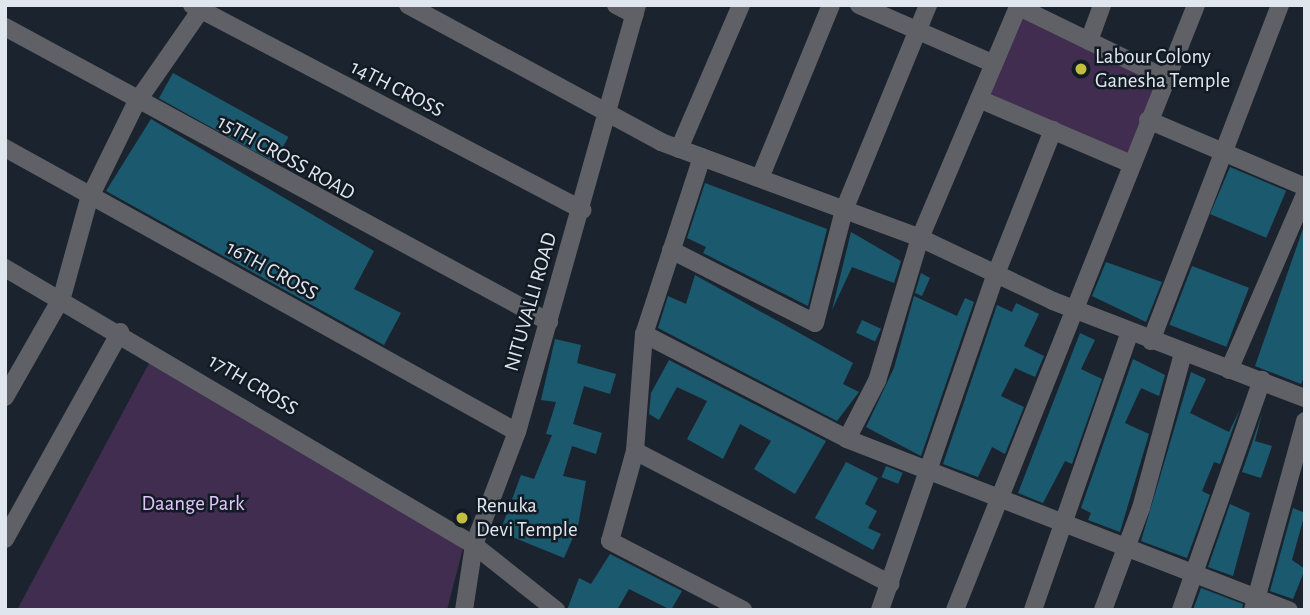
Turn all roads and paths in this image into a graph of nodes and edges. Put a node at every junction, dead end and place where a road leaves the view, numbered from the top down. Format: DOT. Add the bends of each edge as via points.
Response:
graph roads {
  1 [pos="408,5"];
  2 [pos="616,5"];
  3 [pos="741,5"];
  4 [pos="831,5"];
  5 [pos="859,5"];
  6 [pos="928,5"];
  7 [pos="1102,5"];
  8 [pos="1196,5"];
  9 [pos="1280,5"];
  10 [pos="1019,6"];
  11 [pos="199,7"];
  12 [pos="636,10"];
  13 [pos="5,27"];
  14 [pos="917,30"];
  15 [pos="1088,41"];
  16 [pos="994,64"];
  17 [pos="1165,78"];
  18 [pos="979,99"];
  19 [pos="136,103"];
  20 [pos="611,112"];
  21 [pos="1147,120"];
  22 [pos="1053,130"];
  23 [pos="5,148"];
  24 [pos="679,149"];
  25 [pos="1226,154"];
  26 [pos="702,157"];
  27 [pos="1129,163"];
  28 [pos="760,178"];
  29 [pos="1305,187"];
  30 [pos="1305,194"];
  31 [pos="89,198"];
  32 [pos="583,210"];
  33 [pos="844,210"];
  34 [pos="920,238"];
  35 [pos="671,250"];
  36 [pos="5,268"];
  37 [pos="996,274"];
  38 [pos="62,297"];
  39 [pos="1073,309"];
  40 [pos="549,322"];
  41 [pos="120,331"];
  42 [pos="1130,332"];
  43 [pos="644,334"];
  44 [pos="1151,341"];
  45 [pos="1183,353"];
  46 [pos="1229,370"];
  47 [pos="1262,380"];
  48 [pos="5,397"];
  49 [pos="1305,398"];
  50 [pos="1305,421"];
  51 [pos="517,432"];
  52 [pos="847,439"];
  53 [pos="635,451"];
  54 [pos="928,472"];
  55 [pos="996,496"];
  56 [pos="1063,525"];
  57 [pos="5,539"];
  58 [pos="474,545"];
  59 [pos="1125,552"];
  60 [pos="1192,575"];
  61 [pos="890,584"];
  62 [pos="1255,605"];
  63 [pos="464,610"];
  64 [pos="556,610"];
  65 [pos="743,610"];
  66 [pos="880,610"];
  67 [pos="955,610"];
  68 [pos="1033,610"];
  69 [pos="1103,610"];
  70 [pos="1181,610"];
  71 [pos="1289,610"];
  1 -- 20 [label="street"];
  2 -- 12 [label="street"];
  3 -- 24 [label="street"];
  4 -- 28 [label="street"];
  5 -- 14 [label="street"];
  6 -- 14 [label="street"];
  7 -- 15 [label="street"];
  8 -- 17 [label="street"];
  9 -- 25 [label="street"];
  10 -- 15 [label="street"];
  10 -- 16 [label="street"];
  11 -- 19 [label="street"];
  11 -- 32 [label="street, 14TH CROSS"];
  12 -- 20 [label="street, NITUVALLI ROAD"];
  13 -- 19 [label="street, 15TH CROSS ROAD"];
  14 -- 16 [label="street"];
  14 -- 33 [label="street"];
  15 -- 17 [label="street"];
  16 -- 18 [label="street"];
  17 -- 21 [label="street"];
  18 -- 22 [label="street"];
  18 -- 34 [label="street"];
  19 -- 31 [label="street"];
  19 -- 40 [label="street, 15TH CROSS ROAD"];
  20 -- 24 [label="street"];
  20 -- 32 [label="street, NITUVALLI ROAD"];
  21 -- 25 [label="street"];
  21 -- 27 [label="street"];
  22 -- 27 [label="street"];
  22 -- 37 [label="street"];
  23 -- 31 [label="street, 16TH CROSS"];
  24 -- 26 [label="street"];
  25 -- 29 [label="street"];
  25 -- 44 [label="street"];
  26 -- 28 [label="street"];
  26 -- 35 [label="street"];
  27 -- 39 [label="street"];
  28 -- 33 [label="street"];
  30 -- 46 [label="street"];
  31 -- 38 [label="street"];
  31 -- 51 [label="street, 16TH CROSS"];
  32 -- 40 [label="street, NITUVALLI ROAD"];
  33 -- 34 [label="street"];
  33 -- 35 [label="street" via="815,323"];
  34 -- 37 [label="street"];
  34 -- 52 [label="street" via="877,381"];
  35 -- 43 [label="street"];
  36 -- 38 [label="street, 17TH CROSS"];
  37 -- 39 [label="street"];
  37 -- 54 [label="street"];
  38 -- 41 [label="street, 17TH CROSS"];
  38 -- 48 [label="street"];
  39 -- 42 [label="street"];
  39 -- 55 [label="street"];
  40 -- 51 [label="street, NITUVALLI ROAD"];
  41 -- 57 [label="street"];
  41 -- 58 [label="street, 17TH CROSS"];
  42 -- 44 [label="street"];
  42 -- 56 [label="street"];
  43 -- 52 [label="street"];
  43 -- 53 [label="street"];
  44 -- 45 [label="street"];
  45 -- 46 [label="street"];
  45 -- 59 [label="street"];
  46 -- 47 [label="street"];
  47 -- 49 [label="street"];
  47 -- 60 [label="street"];
  50 -- 62 [label="street"];
  51 -- 58 [label="street, NITUVALLI ROAD"];
  52 -- 54 [label="street"];
  53 -- 61 [label="street"];
  53 -- 65 [label="street" via="610,541"];
  54 -- 55 [label="street"];
  54 -- 61 [label="street"];
  55 -- 56 [label="street"];
  55 -- 67 [label="street"];
  56 -- 59 [label="street"];
  56 -- 68 [label="street"];
  58 -- 63 [label="street, NITUVALLI ROAD"];
  58 -- 64 [label="street, 17TH CROSS"];
  59 -- 60 [label="street"];
  59 -- 69 [label="street"];
  60 -- 62 [label="street"];
  60 -- 70 [label="street"];
  61 -- 66 [label="street"];
  62 -- 71 [label="street"];
}
